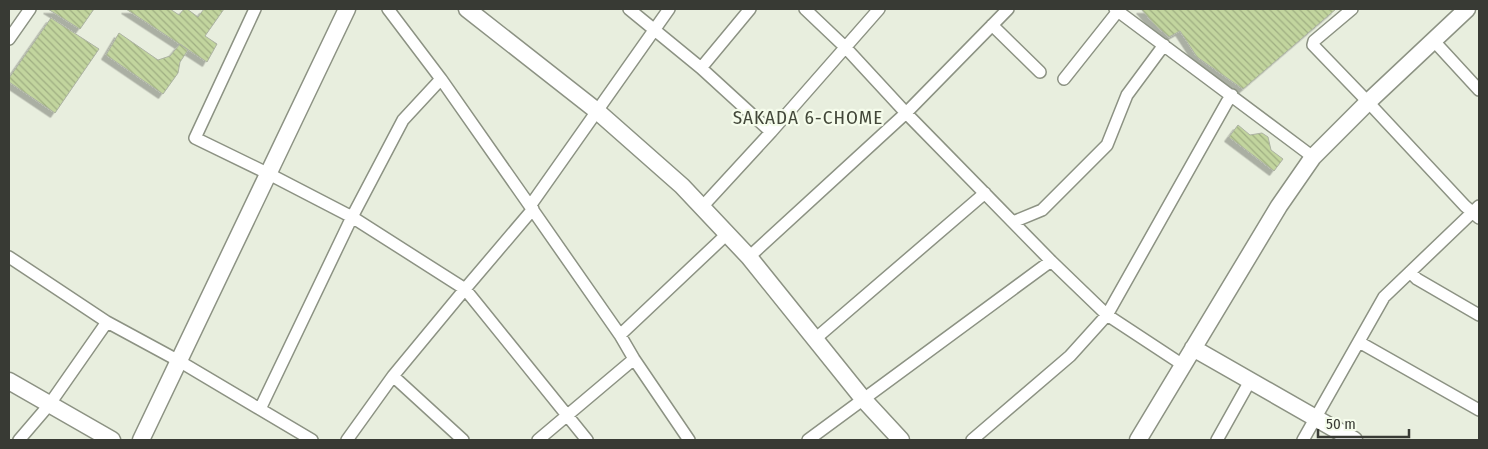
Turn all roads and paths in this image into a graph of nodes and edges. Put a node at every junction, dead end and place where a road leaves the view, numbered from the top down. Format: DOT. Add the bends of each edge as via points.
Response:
graph roads {
  1 [pos="30,9"];
  2 [pos="255,9"];
  3 [pos="348,9"];
  4 [pos="388,9"];
  5 [pos="467,9"];
  6 [pos="629,9"];
  7 [pos="670,9"];
  8 [pos="750,9"];
  9 [pos="805,9"];
  10 [pos="879,9"];
  11 [pos="1008,9"];
  12 [pos="1352,9"];
  13 [pos="1467,9"];
  14 [pos="1117,10"];
  15 [pos="992,25"];
  16 [pos="655,30"];
  17 [pos="9,39"];
  18 [pos="1433,40"];
  19 [pos="1164,45"];
  20 [pos="845,47"];
  21 [pos="701,68"];
  22 [pos="1040,72"];
  23 [pos="1064,79"];
  24 [pos="441,80"];
  25 [pos="1479,90"];
  26 [pos="1232,95"];
  27 [pos="1368,102"];
  28 [pos="596,111"];
  29 [pos="906,112"];
  30 [pos="771,132"];
  31 [pos="1313,157"];
  32 [pos="269,174"];
  33 [pos="985,193"];
  34 [pos="702,206"];
  35 [pos="532,208"];
  36 [pos="1477,212"];
  37 [pos="352,217"];
  38 [pos="1013,222"];
  39 [pos="727,234"];
  40 [pos="9,257"];
  41 [pos="749,258"];
  42 [pos="1051,261"];
  43 [pos="1410,272"];
  44 [pos="464,288"];
  45 [pos="1107,315"];
  46 [pos="1479,315"];
  47 [pos="107,322"];
  48 [pos="620,335"];
  49 [pos="815,339"];
  50 [pos="1359,342"];
  51 [pos="1194,348"];
  52 [pos="634,359"];
  53 [pos="179,361"];
  54 [pos="1183,365"];
  55 [pos="393,376"];
  56 [pos="9,381"];
  57 [pos="1250,381"];
  58 [pos="864,400"];
  59 [pos="49,405"];
  60 [pos="260,409"];
  61 [pos="1479,410"];
  62 [pos="566,417"];
  63 [pos="1315,418"];
  64 [pos="19,440"];
  65 [pos="112,440"];
  66 [pos="141,440"];
  67 [pos="312,440"];
  68 [pos="347,440"];
  69 [pos="463,440"];
  70 [pos="538,440"];
  71 [pos="586,440"];
  72 [pos="689,440"];
  73 [pos="808,440"];
  74 [pos="901,440"];
  75 [pos="972,440"];
  76 [pos="1138,440"];
  77 [pos="1217,440"];
  78 [pos="1303,440"];
  79 [pos="1354,440"];
  1 -- 17 [label="street"];
  2 -- 32 [label="street" via="194,138"];
  3 -- 32 [label="street"];
  4 -- 24 [label="street"];
  5 -- 28 [label="street"];
  6 -- 16 [label="street"];
  7 -- 16 [label="street"];
  8 -- 21 [label="street"];
  9 -- 20 [label="street"];
  10 -- 20 [label="street"];
  11 -- 15 [label="street"];
  12 -- 27 [label="street" via="1312,45"];
  13 -- 18 [label="street"];
  14 -- 19 [label="street"];
  14 -- 23 [label="street"];
  15 -- 22 [label="street"];
  15 -- 29 [label="street"];
  16 -- 21 [label="street"];
  16 -- 28 [label="street"];
  18 -- 25 [label="street"];
  18 -- 27 [label="street"];
  19 -- 26 [label="street"];
  19 -- 38 [label="street" via="1127,95 1107,145 1042,210"];
  20 -- 29 [label="street"];
  20 -- 30 [label="street"];
  21 -- 30 [label="street"];
  24 -- 35 [label="street"];
  24 -- 37 [label="street" via="403,120"];
  26 -- 31 [label="street"];
  26 -- 45 [label="street"];
  27 -- 31 [label="street"];
  27 -- 36 [label="street"];
  28 -- 34 [label="street"];
  28 -- 35 [label="street"];
  29 -- 33 [label="street"];
  29 -- 41 [label="street"];
  30 -- 34 [label="street"];
  31 -- 51 [label="street" via="1279,206"];
  32 -- 37 [label="street"];
  32 -- 53 [label="street"];
  33 -- 38 [label="street"];
  33 -- 49 [label="street"];
  34 -- 39 [label="street"];
  35 -- 44 [label="street"];
  35 -- 48 [label="street"];
  36 -- 43 [label="street"];
  37 -- 44 [label="street"];
  37 -- 60 [label="street"];
  38 -- 42 [label="street"];
  39 -- 41 [label="street"];
  39 -- 48 [label="street"];
  40 -- 47 [label="street"];
  41 -- 49 [label="street"];
  42 -- 45 [label="street"];
  42 -- 58 [label="street"];
  43 -- 46 [label="street" via="1417,280"];
  43 -- 50 [label="street" via="1384,297"];
  44 -- 55 [label="street"];
  44 -- 62 [label="street"];
  45 -- 54 [label="street"];
  45 -- 75 [label="street" via="1070,356"];
  47 -- 53 [label="street"];
  47 -- 59 [label="street"];
  48 -- 52 [label="street"];
  49 -- 58 [label="street"];
  50 -- 61 [label="street"];
  50 -- 63 [label="street"];
  51 -- 54 [label="street"];
  51 -- 57 [label="street"];
  52 -- 62 [label="street"];
  52 -- 72 [label="street"];
  53 -- 60 [label="street"];
  53 -- 66 [label="street"];
  54 -- 76 [label="street"];
  55 -- 68 [label="street"];
  55 -- 69 [label="street"];
  56 -- 59 [label="street"];
  57 -- 63 [label="street"];
  57 -- 77 [label="street"];
  58 -- 73 [label="street"];
  58 -- 74 [label="street"];
  59 -- 64 [label="street"];
  59 -- 65 [label="street"];
  60 -- 67 [label="street"];
  62 -- 70 [label="street"];
  62 -- 71 [label="street"];
  63 -- 78 [label="street"];
  63 -- 79 [label="street"];
}
